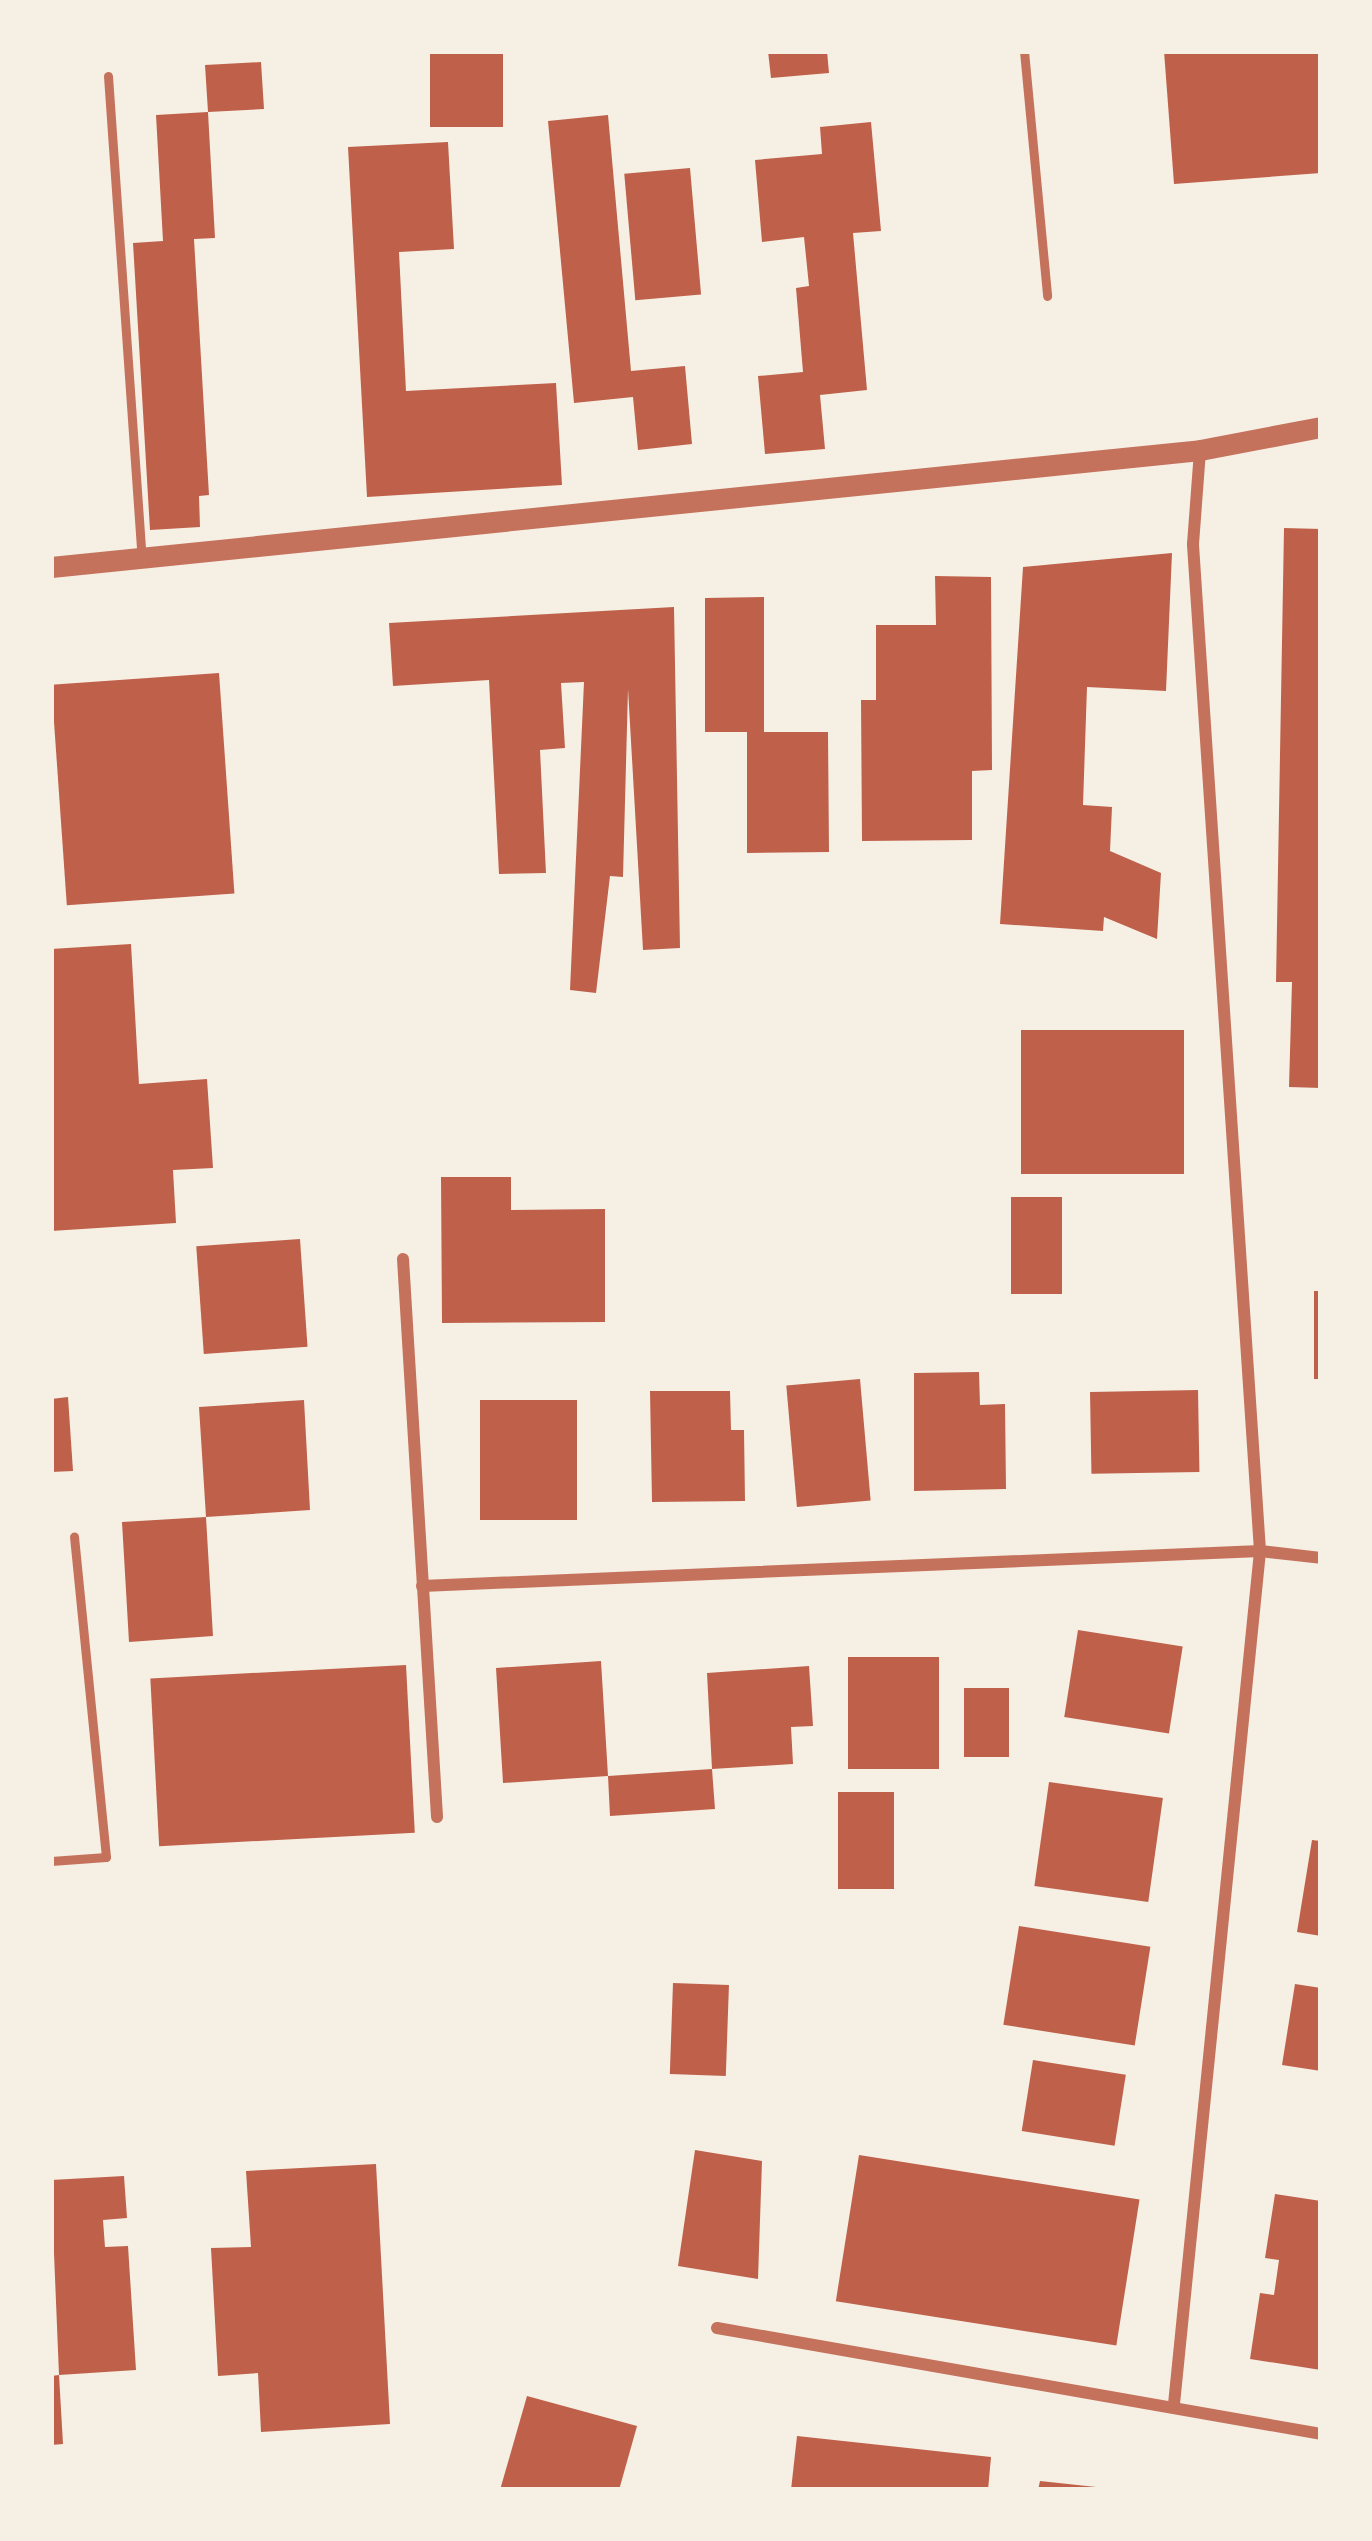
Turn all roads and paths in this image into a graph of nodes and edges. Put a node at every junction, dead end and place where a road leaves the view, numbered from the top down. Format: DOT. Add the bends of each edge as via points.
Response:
graph roads {
  1 [pos="1024,51"];
  2 [pos="108,76"];
  3 [pos="1047,296"];
  4 [pos="1321,428"];
  5 [pos="1200,450"];
  6 [pos="142,557"];
  7 [pos="51,567"];
  8 [pos="403,1259"];
  9 [pos="74,1537"];
  10 [pos="1260,1551"];
  11 [pos="1321,1558"];
  12 [pos="422,1586"];
  13 [pos="437,1817"];
  14 [pos="51,1862"];
  15 [pos="717,2328"];
  16 [pos="1174,2404"];
  17 [pos="1321,2434"];
  1 -- 3 [label="lane"];
  2 -- 6 [label="lane"];
  4 -- 5 [label="street"];
  5 -- 6 [label="street"];
  5 -- 10 [label="street" via="1193,544"];
  6 -- 7 [label="street"];
  8 -- 12 [label="street"];
  9 -- 14 [label="lane" via="106,1857"];
  10 -- 11 [label="street"];
  10 -- 12 [label="street"];
  10 -- 16 [label="street"];
  12 -- 13 [label="street"];
  15 -- 16 [label="street"];
  16 -- 17 [label="street"];
}
